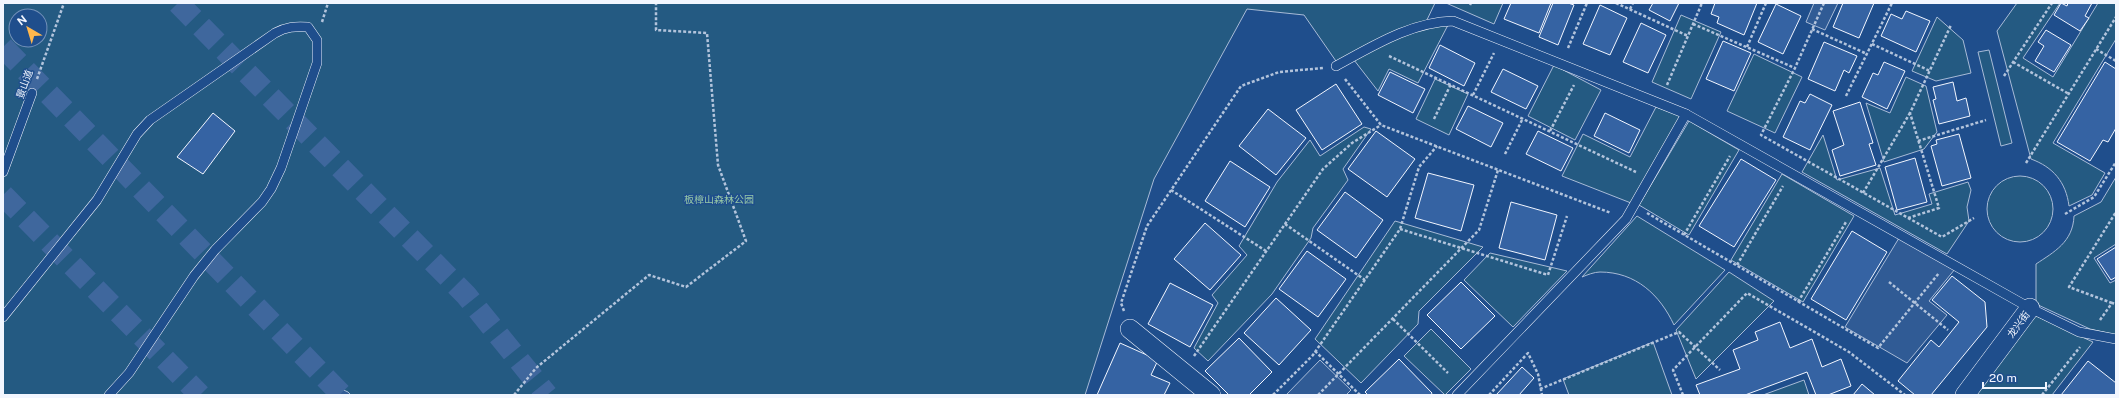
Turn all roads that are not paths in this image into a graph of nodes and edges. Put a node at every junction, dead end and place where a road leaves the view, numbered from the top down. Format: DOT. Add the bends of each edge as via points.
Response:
graph roads {
  1 [pos="1336,66"];
  2 [pos="32,93"];
  3 [pos="1686,114"];
  4 [pos="3,172"];
  5 [pos="2030,308"];
  6 [pos="3,317"];
  7 [pos="1130,328"];
  8 [pos="2116,339"];
  9 [pos="109,395"];
  10 [pos="1212,395"];
  11 [pos="1457,395"];
  12 [pos="1966,395"];
  1 -- 3 [label="lane" via="1384,39 1435,21 1453,21"];
  2 -- 4 [label="lane, 景山道"];
  3 -- 5 [label="lane"];
  3 -- 11 [label="lane" via="1626,219"];
  5 -- 8 [label="lane, 龙兴街" via="2079,332"];
  5 -- 12 [label="street, 龙兴街"];
  6 -- 9 [label="lane" via="98,200 137,134 150,120 274,33 284,28 308,27 317,40 318,63 282,168 271,189 198,271 129,373"];
  7 -- 10 [label="street"];
}
